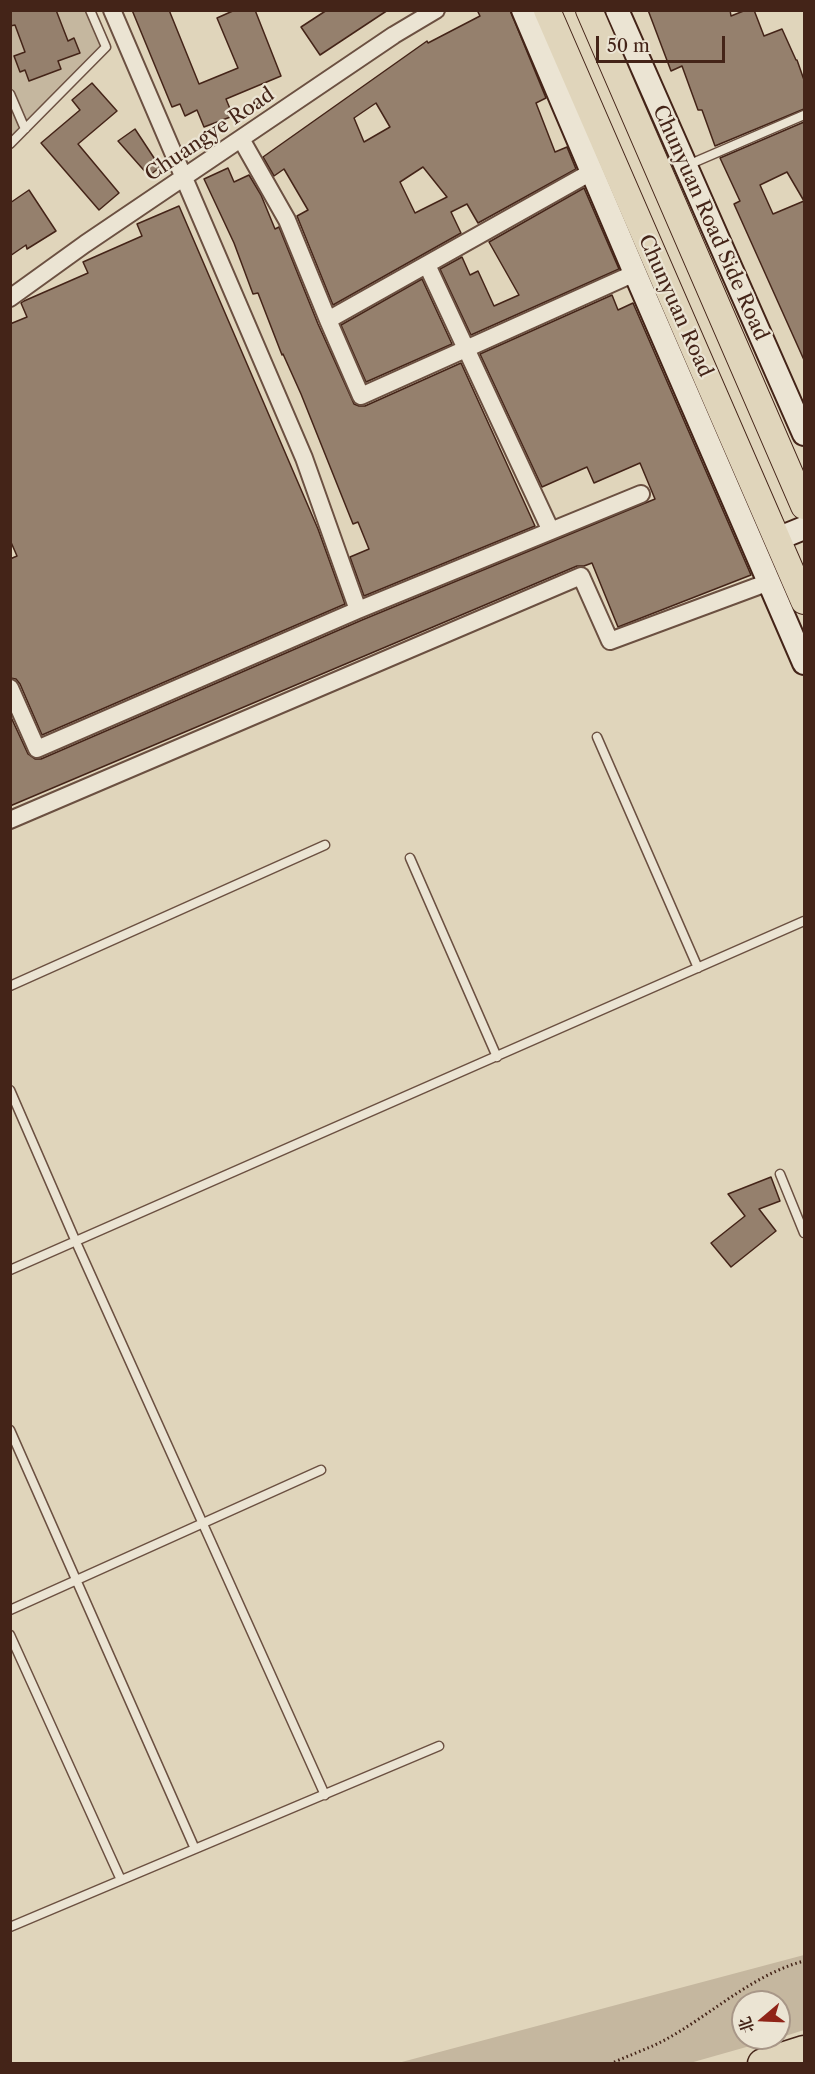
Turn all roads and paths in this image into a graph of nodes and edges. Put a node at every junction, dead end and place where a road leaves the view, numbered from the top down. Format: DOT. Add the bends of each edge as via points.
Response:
graph roads {
  1 [pos="90,10"];
  2 [pos="112,10"];
  3 [pos="436,10"];
  4 [pos="524,10"];
  5 [pos="547,10"];
  6 [pos="589,10"];
  7 [pos="617,10"];
  8 [pos="10,94"];
  9 [pos="804,115"];
  10 [pos="25,129"];
  11 [pos="241,139"];
  12 [pos="10,144"];
  13 [pos="603,166"];
  14 [pos="684,166"];
  15 [pos="661,176"];
  16 [pos="184,178"];
  17 [pos="427,264"];
  18 [pos="646,268"];
  19 [pos="10,298"];
  20 [pos="328,320"];
  21 [pos="466,349"];
  22 [pos="804,434"];
  23 [pos="735,443"];
  24 [pos="717,461"];
  25 [pos="641,494"];
  26 [pos="804,506"];
  27 [pos="804,528"];
  28 [pos="551,531"];
  29 [pos="777,539"];
  30 [pos="797,564"];
  31 [pos="769,582"];
  32 [pos="804,601"];
  33 [pos="358,610"];
  34 [pos="804,663"];
  35 [pos="10,688"];
  36 [pos="597,737"];
  37 [pos="10,820"];
  38 [pos="325,845"];
  39 [pos="410,858"];
  40 [pos="804,921"];
  41 [pos="698,968"];
  42 [pos="10,986"];
  43 [pos="497,1057"];
  44 [pos="10,1090"];
  45 [pos="780,1174"];
  46 [pos="804,1233"];
  47 [pos="76,1242"];
  48 [pos="10,1270"];
  49 [pos="10,1430"];
  50 [pos="321,1470"];
  51 [pos="203,1524"];
  52 [pos="77,1580"];
  53 [pos="10,1610"];
  54 [pos="10,1635"];
  55 [pos="439,1746"];
  56 [pos="325,1795"];
  57 [pos="195,1849"];
  58 [pos="121,1880"];
  59 [pos="10,1927"];
  60 [pos="804,1961"];
  61 [pos="784,2057"];
  62 [pos="610,2064"];
  63 [pos="754,2064"];
  1 -- 10 [label="lane" via="106,47"];
  2 -- 16 [label="street"];
  3 -- 11 [label="street, Chuangye Road"];
  4 -- 13 [label="street"];
  5 -- 13 [label="main road, Chunyuan Road"];
  6 -- 15 [label="main road, Chunyuan Road"];
  7 -- 14 [label="street, Chunyuan Road Side Road"];
  8 -- 10 [label="lane"];
  9 -- 14 [label="lane"];
  10 -- 12 [label="lane"];
  11 -- 16 [label="street, Chuangye Road"];
  11 -- 20 [label="street" via="287,220"];
  13 -- 17 [label="street"];
  13 -- 18 [label="main road, Chunyuan Road"];
  14 -- 15 [label="street"];
  14 -- 22 [label="street, Chunyuan Road Side Road"];
  15 -- 26 [label="main road, Chunyuan Road"];
  16 -- 19 [label="street, Chuangye Road"];
  16 -- 33 [label="street" via="304,458"];
  17 -- 20 [label="street"];
  17 -- 21 [label="street"];
  18 -- 21 [label="street"];
  18 -- 23 [label="main road, Chunyuan Road"];
  18 -- 24 [label="street"];
  20 -- 21 [label="street" via="360,396"];
  21 -- 28 [label="street"];
  23 -- 24 [label="street"];
  23 -- 29 [label="main road, Chunyuan Road"];
  24 -- 31 [label="street"];
  25 -- 28 [label="street"];
  27 -- 29 [label="street"];
  28 -- 33 [label="street"];
  29 -- 30 [label="main road, Chunyuan Road"];
  30 -- 31 [label="street"];
  30 -- 32 [label="main road, Chunyuan Road"];
  31 -- 34 [label="street"];
  31 -- 37 [label="street" via="610,641 581,576"];
  33 -- 35 [label="street" via="37,749"];
  36 -- 41 [label="lane"];
  38 -- 42 [label="lane"];
  39 -- 43 [label="lane"];
  40 -- 41 [label="lane"];
  41 -- 43 [label="lane"];
  43 -- 47 [label="lane"];
  44 -- 47 [label="lane"];
  45 -- 46 [label="lane"];
  47 -- 48 [label="lane"];
  47 -- 51 [label="lane"];
  49 -- 52 [label="lane"];
  50 -- 51 [label="lane"];
  51 -- 52 [label="lane"];
  51 -- 56 [label="lane"];
  52 -- 53 [label="lane"];
  52 -- 57 [label="lane"];
  54 -- 58 [label="lane"];
  55 -- 56 [label="lane"];
  56 -- 57 [label="lane"];
  57 -- 58 [label="lane"];
  58 -- 59 [label="lane"];
  60 -- 62 [label="path" via="728,1998 661,2042"];
  61 -- 63 [label="highway"];
}
